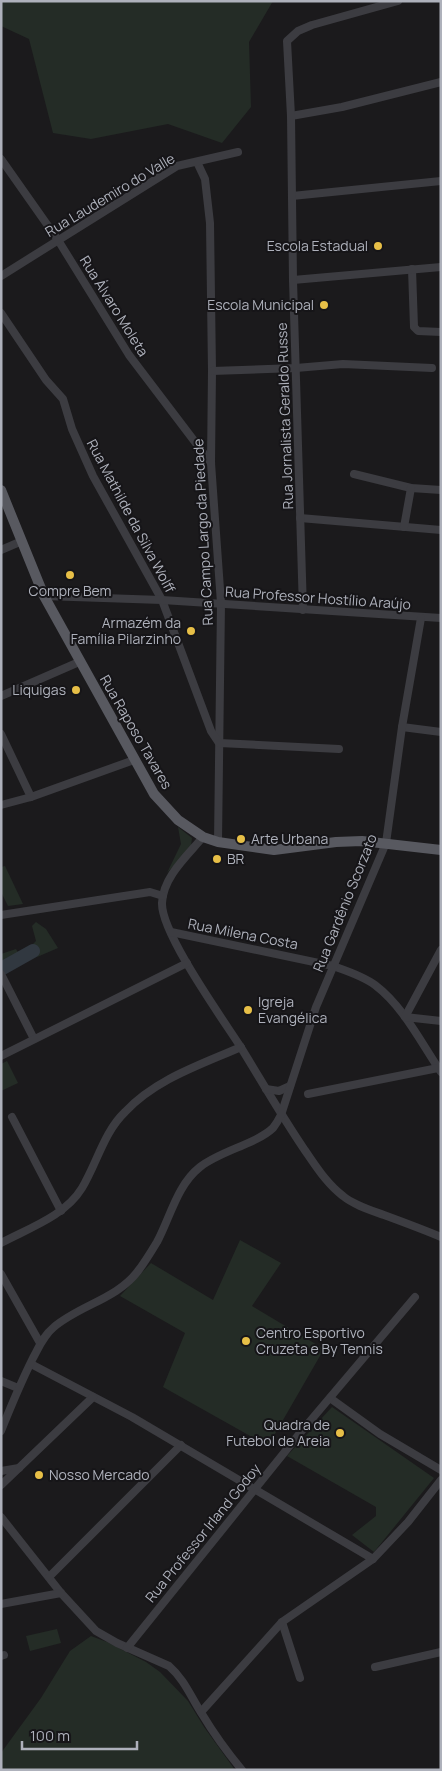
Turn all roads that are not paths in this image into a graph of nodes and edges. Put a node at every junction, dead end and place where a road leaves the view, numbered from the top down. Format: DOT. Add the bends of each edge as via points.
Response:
graph roads {
  1 [pos="398,1"];
  2 [pos="441,82"];
  3 [pos="291,116"];
  4 [pos="238,152"];
  5 [pos="1,159"];
  6 [pos="197,162"];
  7 [pos="441,181"];
  8 [pos="292,196"];
  9 [pos="58,240"];
  10 [pos="441,267"];
  11 [pos="412,270"];
  12 [pos="1,276"];
  13 [pos="293,280"];
  14 [pos="1,313"];
  15 [pos="441,332"];
  16 [pos="296,368"];
  17 [pos="432,368"];
  18 [pos="212,371"];
  19 [pos="210,463"];
  20 [pos="354,474"];
  21 [pos="411,488"];
  22 [pos="1,490"];
  23 [pos="441,490"];
  24 [pos="300,518"];
  25 [pos="404,528"];
  26 [pos="441,530"];
  27 [pos="22,541"];
  28 [pos="1,550"];
  29 [pos="44,596"];
  30 [pos="162,600"];
  31 [pos="221,604"];
  32 [pos="303,610"];
  33 [pos="421,618"];
  34 [pos="441,618"];
  35 [pos="79,662"];
  36 [pos="1,696"];
  37 [pos="402,727"];
  38 [pos="441,732"];
  39 [pos="1,734"];
  40 [pos="219,743"];
  41 [pos="339,749"];
  42 [pos="134,760"];
  43 [pos="31,797"];
  44 [pos="1,806"];
  45 [pos="203,837"];
  46 [pos="218,842"];
  47 [pos="386,843"];
  48 [pos="441,850"];
  49 [pos="163,896"];
  50 [pos="1,915"];
  51 [pos="171,932"];
  52 [pos="441,950"];
  53 [pos="187,963"];
  54 [pos="333,966"];
  55 [pos="1,974"];
  56 [pos="405,1017"];
  57 [pos="441,1022"];
  58 [pos="34,1039"];
  59 [pos="240,1047"];
  60 [pos="1,1056"];
  61 [pos="439,1070"];
  62 [pos="290,1086"];
  63 [pos="266,1089"];
  64 [pos="308,1094"];
  65 [pos="281,1115"];
  66 [pos="12,1117"];
  67 [pos="61,1211"];
  68 [pos="441,1237"];
  69 [pos="1,1243"];
  70 [pos="1,1274"];
  71 [pos="415,1297"];
  72 [pos="40,1343"];
  73 [pos="31,1364"];
  74 [pos="1,1381"];
  75 [pos="18,1388"];
  76 [pos="94,1396"];
  77 [pos="330,1398"];
  78 [pos="1,1431"];
  79 [pos="181,1445"];
  80 [pos="21,1468"];
  81 [pos="441,1470"];
  82 [pos="1,1471"];
  83 [pos="441,1480"];
  84 [pos="1,1486"];
  85 [pos="255,1489"];
  86 [pos="1,1517"];
  87 [pos="373,1559"];
  88 [pos="49,1577"];
  89 [pos="61,1593"];
  90 [pos="1,1604"];
  91 [pos="282,1622"];
  92 [pos="127,1648"];
  93 [pos="441,1652"];
  94 [pos="375,1667"];
  95 [pos="300,1678"];
  96 [pos="201,1712"];
  97 [pos="242,1770"];
  1 -- 3 [label="street, Rua Jornalista Geraldo Russe" via="312,25 287,41"];
  2 -- 3 [label="street"];
  3 -- 8 [label="street, Rua Jornalista Geraldo Russe"];
  4 -- 6 [label="street, Rua Laudemiro do Valle"];
  5 -- 9 [label="street, Rua Álvaro Moleta"];
  6 -- 9 [label="street, Rua Laudemiro do Valle" via="177,166"];
  6 -- 18 [label="street, Rua Campo Largo da Piedade" via="205,179 210,223"];
  7 -- 8 [label="street"];
  8 -- 13 [label="street, Rua Jornalista Geraldo Russe"];
  9 -- 12 [label="street, Rua Laudemiro do Valle"];
  9 -- 19 [label="street, Rua Álvaro Moleta" via="129,355"];
  10 -- 11 [label="street"];
  11 -- 13 [label="street"];
  11 -- 15 [label="street" via="414,327 418,331"];
  13 -- 16 [label="street, Rua Jornalista Geraldo Russe"];
  14 -- 30 [label="street, Rua Mathilde da Silva Wolff" via="46,380 63,399 72,429 93,476"];
  16 -- 17 [label="street" via="343,364"];
  16 -- 18 [label="street"];
  16 -- 24 [label="street, Rua Jornalista Geraldo Russe"];
  18 -- 19 [label="street, Rua Campo Largo da Piedade"];
  19 -- 31 [label="street, Rua Campo Largo da Piedade"];
  20 -- 21 [label="street"];
  21 -- 23 [label="street"];
  21 -- 25 [label="street"];
  22 -- 27 [label="main road, Rua Raposo Tavares"];
  24 -- 25 [label="street"];
  24 -- 32 [label="street, Rua Jornalista Geraldo Russe"];
  25 -- 26 [label="street"];
  27 -- 28 [label="street"];
  27 -- 29 [label="main road, Rua Raposo Tavares"];
  29 -- 30 [label="street, Rua Professor Hostílio Araújo"];
  29 -- 35 [label="main road, Rua Raposo Tavares"];
  30 -- 31 [label="street, Rua Professor Hostílio Araújo"];
  30 -- 40 [label="street, Rua Mathilde da Silva Wolff" via="211,731"];
  31 -- 32 [label="street, Rua Professor Hostílio Araújo"];
  31 -- 40 [label="street, Rua Campo Largo da Piedade"];
  32 -- 33 [label="street, Rua Professor Hostílio Araújo"];
  33 -- 34 [label="street, Rua Professor Hostílio Araújo"];
  33 -- 37 [label="street, Rua Gardênio Scorzato"];
  35 -- 36 [label="street"];
  35 -- 42 [label="main road, Rua Raposo Tavares"];
  37 -- 38 [label="street"];
  37 -- 47 [label="street, Rua Gardênio Scorzato"];
  39 -- 43 [label="street"];
  40 -- 41 [label="street"];
  40 -- 46 [label="street, Rua Campo Largo da Piedade"];
  42 -- 43 [label="street"];
  42 -- 45 [label="main road, Rua Raposo Tavares" via="154,794 168,810"];
  43 -- 44 [label="street"];
  45 -- 46 [label="main road, Rua Raposo Tavares"];
  45 -- 49 [label="street" via="166,882"];
  46 -- 47 [label="main road, Rua Raposo Tavares" via="274,850 336,842"];
  47 -- 48 [label="main road, Rua Raposo Tavares"];
  47 -- 54 [label="street, Rua Gardênio Scorzato"];
  49 -- 50 [label="street" via="150,892"];
  49 -- 51 [label="street" via="162,905"];
  51 -- 53 [label="street"];
  51 -- 54 [label="street, Rua Milena Costa"];
  52 -- 56 [label="street"];
  53 -- 58 [label="street"];
  53 -- 59 [label="street"];
  54 -- 56 [label="street, Rua Milena Costa" via="374,984"];
  54 -- 62 [label="street, Rua Gardênio Scorzato"];
  55 -- 58 [label="street"];
  56 -- 57 [label="street"];
  56 -- 61 [label="street, Rua Milena Costa"];
  58 -- 60 [label="street"];
  59 -- 63 [label="street"];
  59 -- 67 [label="street" via="163,1082 125,1111 114,1124 81,1189"];
  61 -- 64 [label="street"];
  62 -- 63 [label="street" via="279,1090"];
  62 -- 65 [label="street, Rua Gardênio Scorzato"];
  63 -- 65 [label="street"];
  65 -- 68 [label="street" via="328,1182 344,1197"];
  65 -- 72 [label="street, Rua Gardênio Scorzato" via="265,1134 200,1167 189,1179 137,1272 120,1289 66,1318"];
  66 -- 67 [label="street"];
  67 -- 69 [label="street"];
  70 -- 72 [label="street"];
  71 -- 77 [label="street, Rua Professor Irland Godoy"];
  72 -- 73 [label="street, Rua Gardênio Scorzato"];
  73 -- 75 [label="street, Rua Gardênio Scorzato"];
  73 -- 76 [label="street"];
  74 -- 75 [label="street"];
  75 -- 78 [label="street, Rua Gardênio Scorzato"];
  76 -- 79 [label="street"];
  76 -- 80 [label="street"];
  77 -- 81 [label="street" via="380,1434"];
  77 -- 85 [label="street, Rua Professor Irland Godoy"];
  79 -- 85 [label="street"];
  79 -- 88 [label="street"];
  80 -- 82 [label="street"];
  80 -- 84 [label="street"];
  83 -- 87 [label="street"];
  85 -- 87 [label="street"];
  85 -- 92 [label="street, Rua Professor Irland Godoy"];
  86 -- 88 [label="street"];
  87 -- 91 [label="street"];
  88 -- 89 [label="street"];
  89 -- 90 [label="street"];
  89 -- 92 [label="street" via="96,1631"];
  91 -- 95 [label="street"];
  91 -- 96 [label="street"];
  92 -- 96 [label="street" via="170,1666 187,1686"];
  93 -- 94 [label="street"];
  96 -- 97 [label="street"];
}
